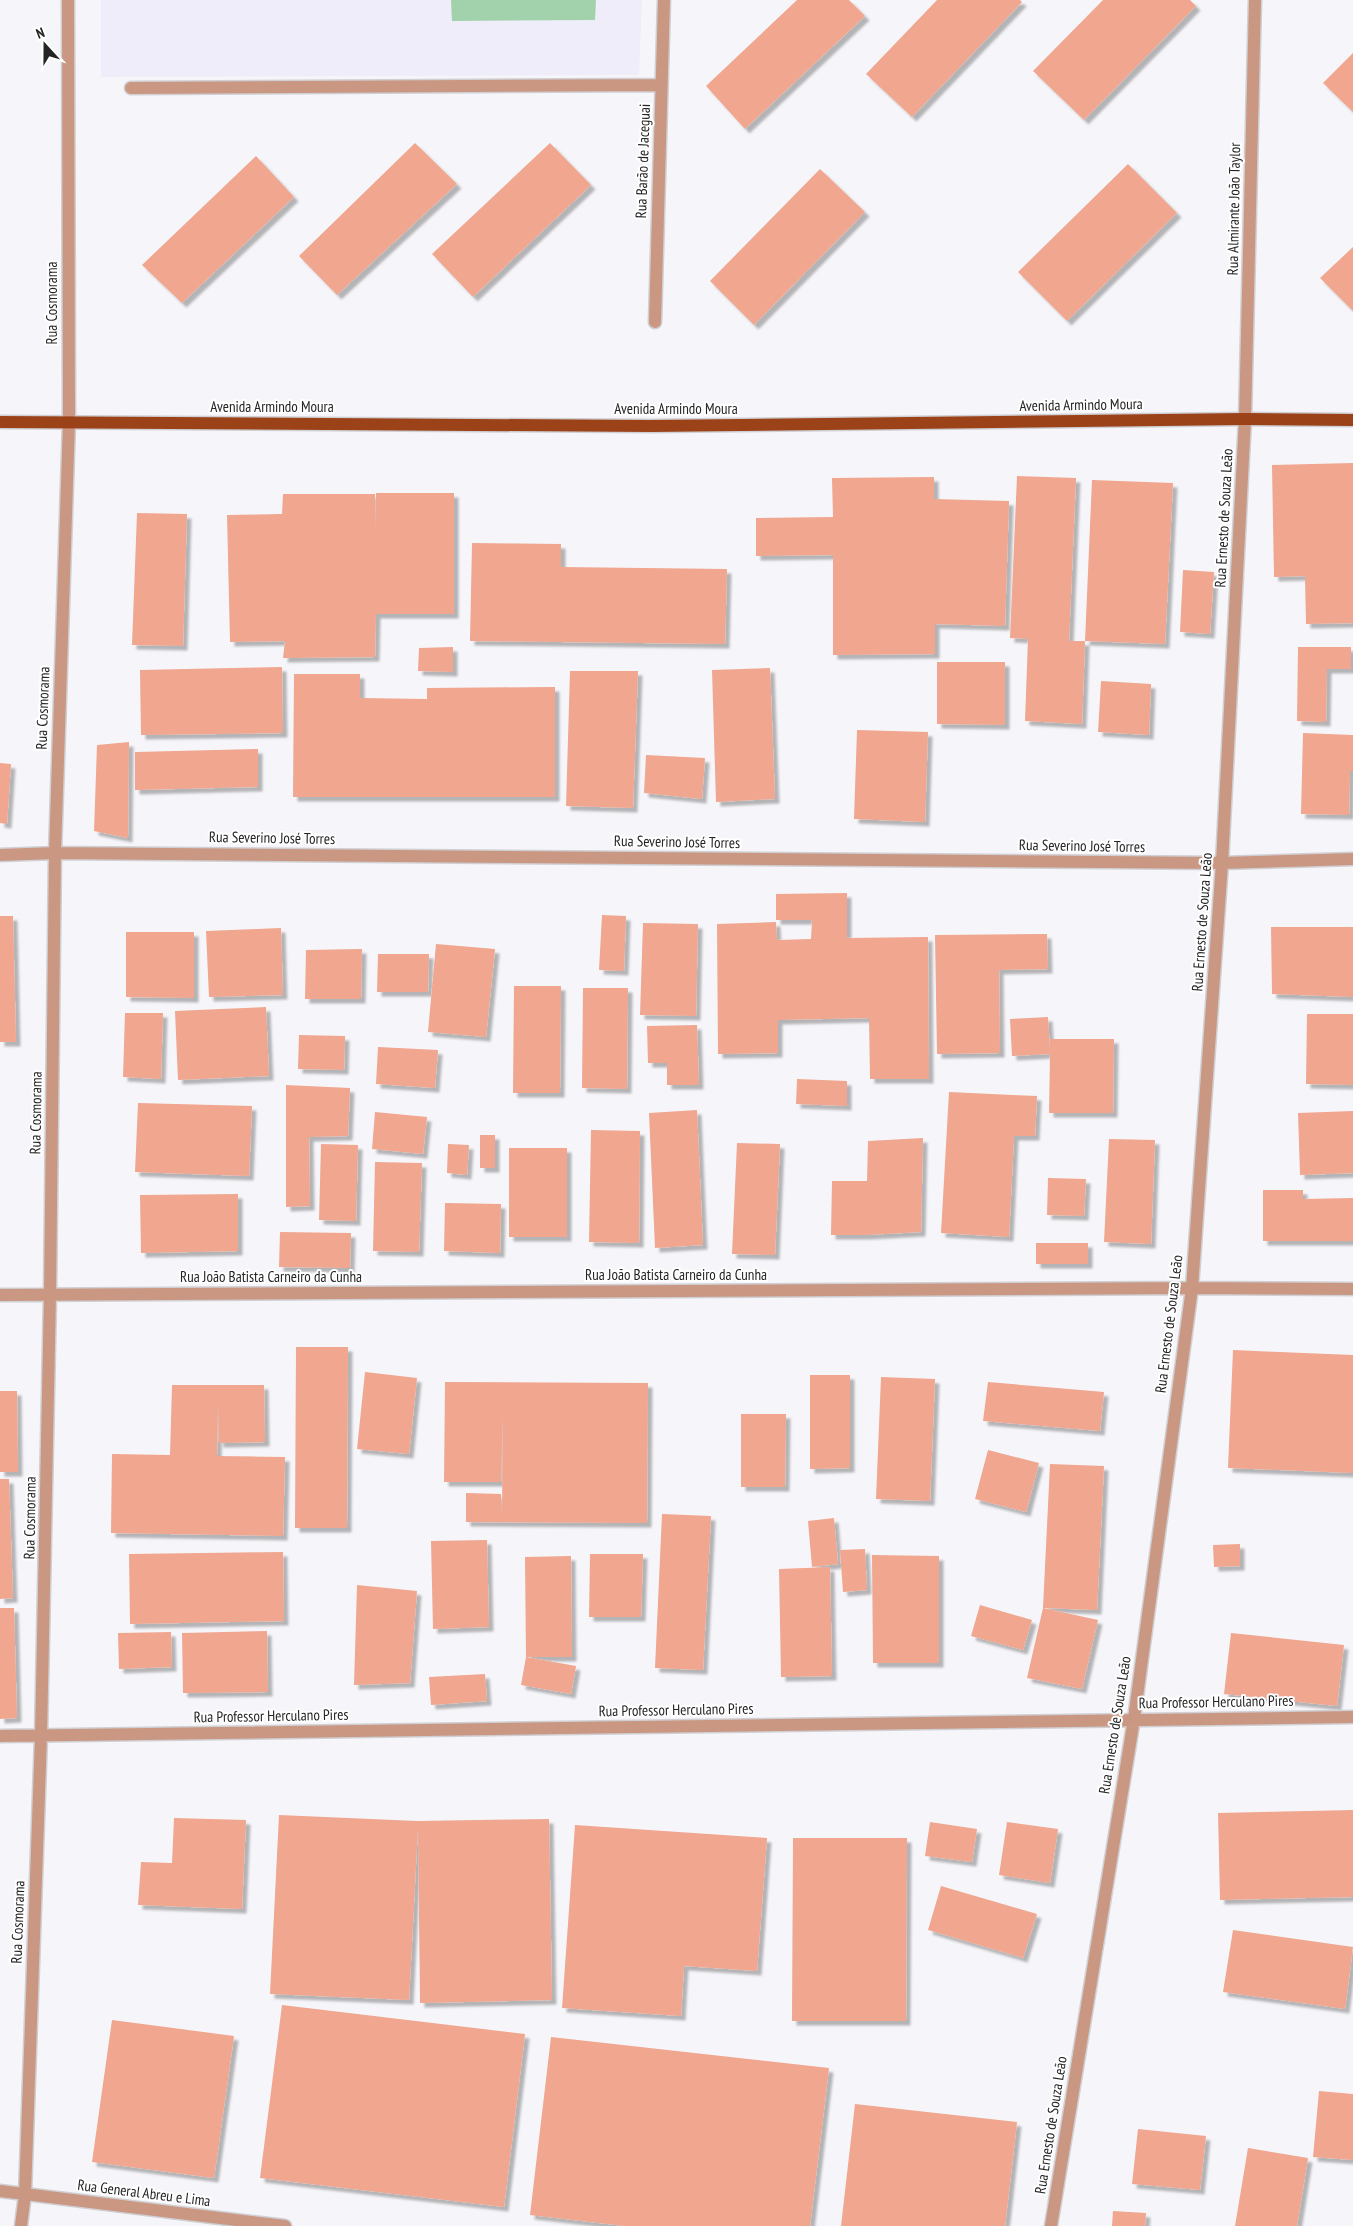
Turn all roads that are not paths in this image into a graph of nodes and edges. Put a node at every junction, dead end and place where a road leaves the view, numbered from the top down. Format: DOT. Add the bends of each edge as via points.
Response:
graph roads {
  1 [pos="68,0"];
  2 [pos="664,0"];
  3 [pos="1255,0"];
  4 [pos="661,85"];
  5 [pos="131,88"];
  6 [pos="655,322"];
  7 [pos="1245,419"];
  8 [pos="1353,420"];
  9 [pos="0,422"];
  10 [pos="69,422"];
  11 [pos="55,853"];
  12 [pos="0,855"];
  13 [pos="1353,859"];
  14 [pos="1222,864"];
  15 [pos="1192,1288"];
  16 [pos="1353,1290"];
  17 [pos="0,1295"];
  18 [pos="50,1295"];
  19 [pos="1353,1716"];
  20 [pos="1134,1719"];
  21 [pos="0,1736"];
  22 [pos="42,1736"];
  23 [pos="0,2191"];
  24 [pos="24,2194"];
  25 [pos="21,2226"];
  26 [pos="285,2226"];
  27 [pos="1051,2226"];
  1 -- 10 [label="street, Rua Cosmorama"];
  2 -- 4 [label="street, Rua Barão de Jaceguai"];
  3 -- 7 [label="street, Rua Almirante João Taylor"];
  4 -- 5 [label="street"];
  4 -- 6 [label="street, Rua Barão de Jaceguai"];
  7 -- 8 [label="main road, Avenida Armindo Moura"];
  7 -- 10 [label="main road, Avenida Armindo Moura" via="651,426"];
  7 -- 14 [label="street, Rua Ernesto de Souza Leão"];
  9 -- 10 [label="main road, Avenida Armindo Moura"];
  10 -- 11 [label="street, Rua Cosmorama"];
  11 -- 12 [label="street, Rua Severino José Torres"];
  11 -- 14 [label="street, Rua Severino José Torres"];
  11 -- 18 [label="street, Rua Cosmorama"];
  13 -- 14 [label="street, Rua Severino José Torres"];
  14 -- 15 [label="street, Rua Ernesto de Souza Leão"];
  15 -- 16 [label="street, Rua João Batista Carneiro da Cunha"];
  15 -- 18 [label="street, Rua João Batista Carneiro da Cunha"];
  15 -- 20 [label="street, Rua Ernesto de Souza Leão"];
  17 -- 18 [label="street, Rua João Batista Carneiro da Cunha"];
  18 -- 22 [label="street, Rua Cosmorama"];
  19 -- 20 [label="street, Rua Professor Herculano Pires"];
  20 -- 22 [label="street, Rua Professor Herculano Pires"];
  20 -- 27 [label="street, Rua Ernesto de Souza Leão"];
  21 -- 22 [label="street, Rua Professor Herculano Pires"];
  22 -- 24 [label="street, Rua Cosmorama"];
  23 -- 24 [label="street, Rua General Abreu e Lima"];
  24 -- 25 [label="street, Rua Cosmorama"];
  24 -- 26 [label="street, Rua General Abreu e Lima"];
}
